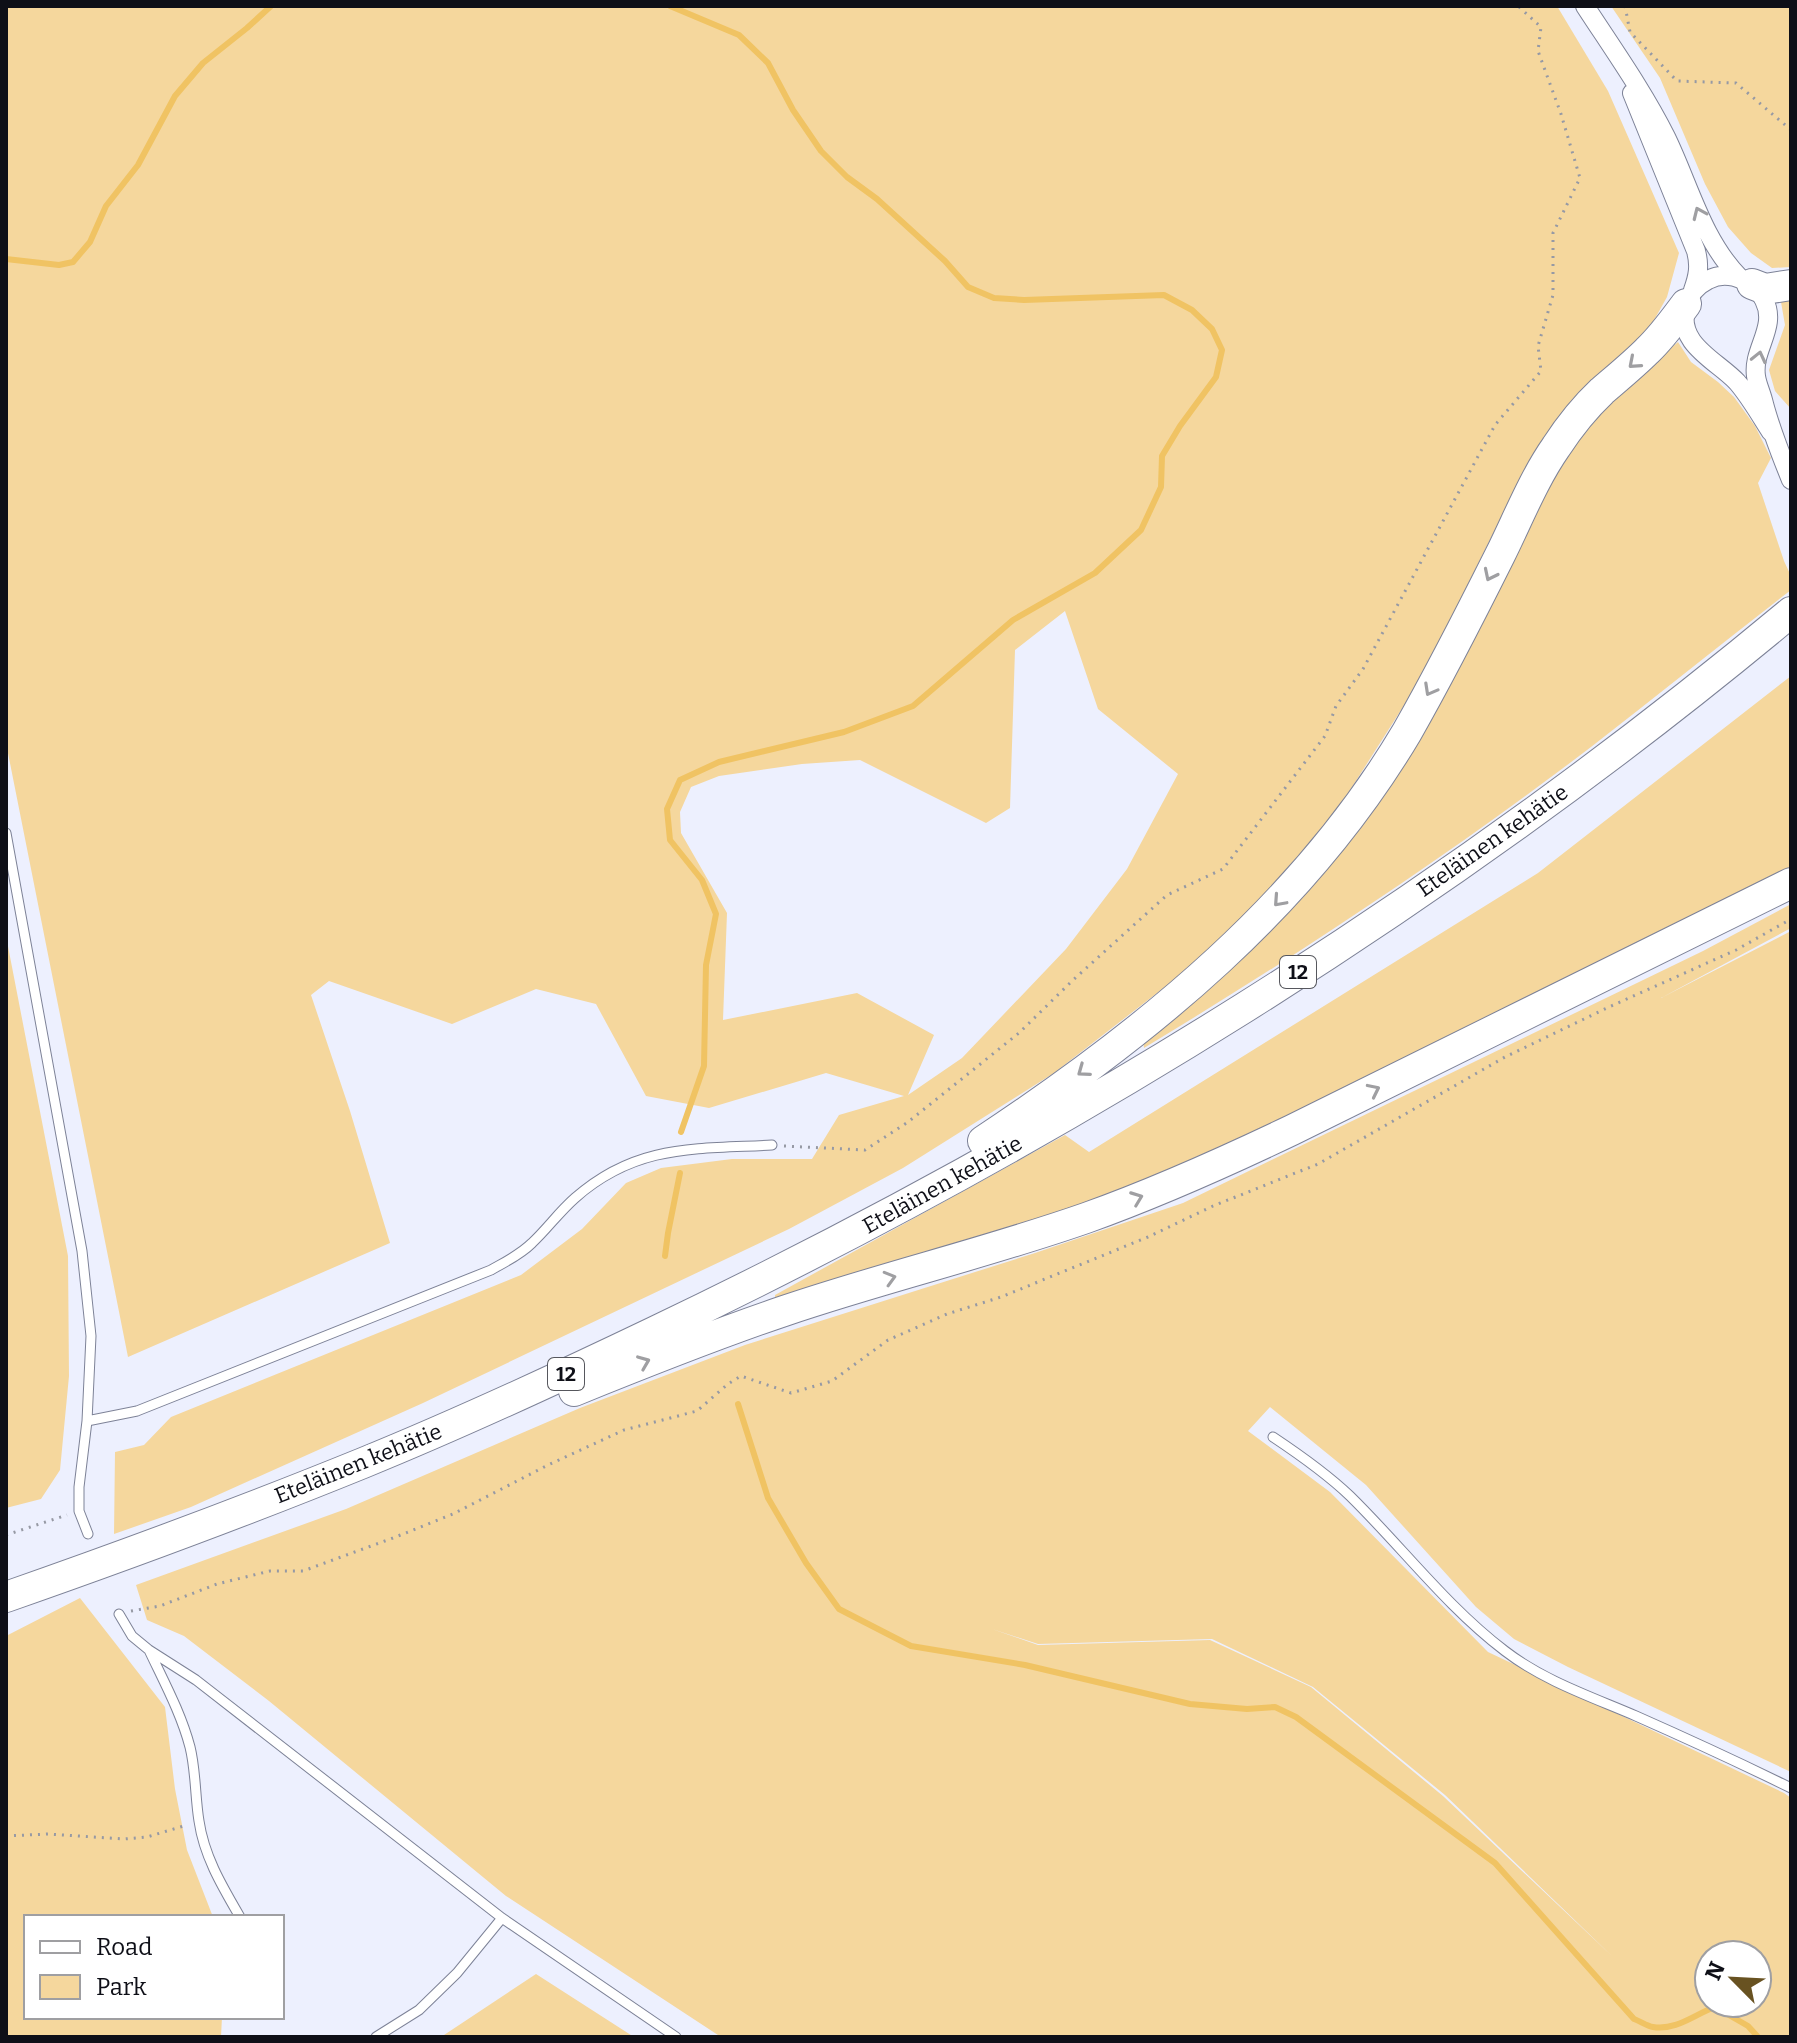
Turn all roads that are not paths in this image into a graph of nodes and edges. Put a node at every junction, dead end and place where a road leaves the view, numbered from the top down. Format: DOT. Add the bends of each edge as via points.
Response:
graph roads {
  1 [pos="1585,6"];
  2 [pos="1614,50"];
  3 [pos="1746,281"];
  4 [pos="1791,285"];
  5 [pos="1690,297"];
  6 [pos="1771,432"];
  7 [pos="1791,480"];
  8 [pos="1791,612"];
  9 [pos="6,833"];
  10 [pos="1791,883"];
  11 [pos="772,1145"];
  12 [pos="769,1277"];
  13 [pos="87,1421"];
  14 [pos="1273,1437"];
  15 [pos="360,1464"];
  16 [pos="88,1534"];
  17 [pos="6,1597"];
  18 [pos="119,1614"];
  19 [pos="149,1650"];
  20 [pos="1791,1788"];
  21 [pos="239,1915"];
  22 [pos="502,1918"];
  23 [pos="376,2037"];
  24 [pos="676,2037"];
  1 -- 2 [label="street"];
  3 -- 2 [label="street, one-way" via="1718,250 1653,112"];
  2 -- 5 [label="street" via="1696,251 1698,278"];
  3 -- 4 [label="highway" via="1765,289"];
  3 -- 5 [label="street" via="1715,276"];
  6 -- 3 [label="street, one-way" via="1756,377 1768,307"];
  5 -- 6 [label="street" via="1684,317 1691,341 1727,371"];
  5 -- 12 [label="highway, one-way" via="1648,351 1599,393 1554,450 1405,735 1329,844 1274,907 1194,983 1035,1107"];
  6 -- 7 [label="street"];
  8 -- 12 [label="highway, Eteläinen kehätie / 12" via="1650,726 1480,852 1306,967 1101,1095"];
  9 -- 13 [label="lane" via="82,1251 91,1336"];
  15 -- 10 [label="highway, one-way" via="508,1417 786,1310 975,1254 1156,1190 1332,1111"];
  11 -- 13 [label="lane" via="688,1149 638,1159 592,1183 532,1244 491,1270 137,1411"];
  12 -- 15 [label="highway, Eteläinen kehätie / 12" via="549,1382"];
  13 -- 16 [label="lane" via="79,1511"];
  14 -- 20 [label="lane" via="1349,1495 1448,1600 1507,1653 1575,1691"];
  15 -- 17 [label="highway, Eteläinen kehätie / 12"];
  18 -- 19 [label="lane" via="132,1636"];
  19 -- 21 [label="lane" via="191,1750 205,1850"];
  19 -- 22 [label="lane" via="208,1689"];
  22 -- 23 [label="lane" via="419,2010"];
  22 -- 24 [label="lane"];
}
